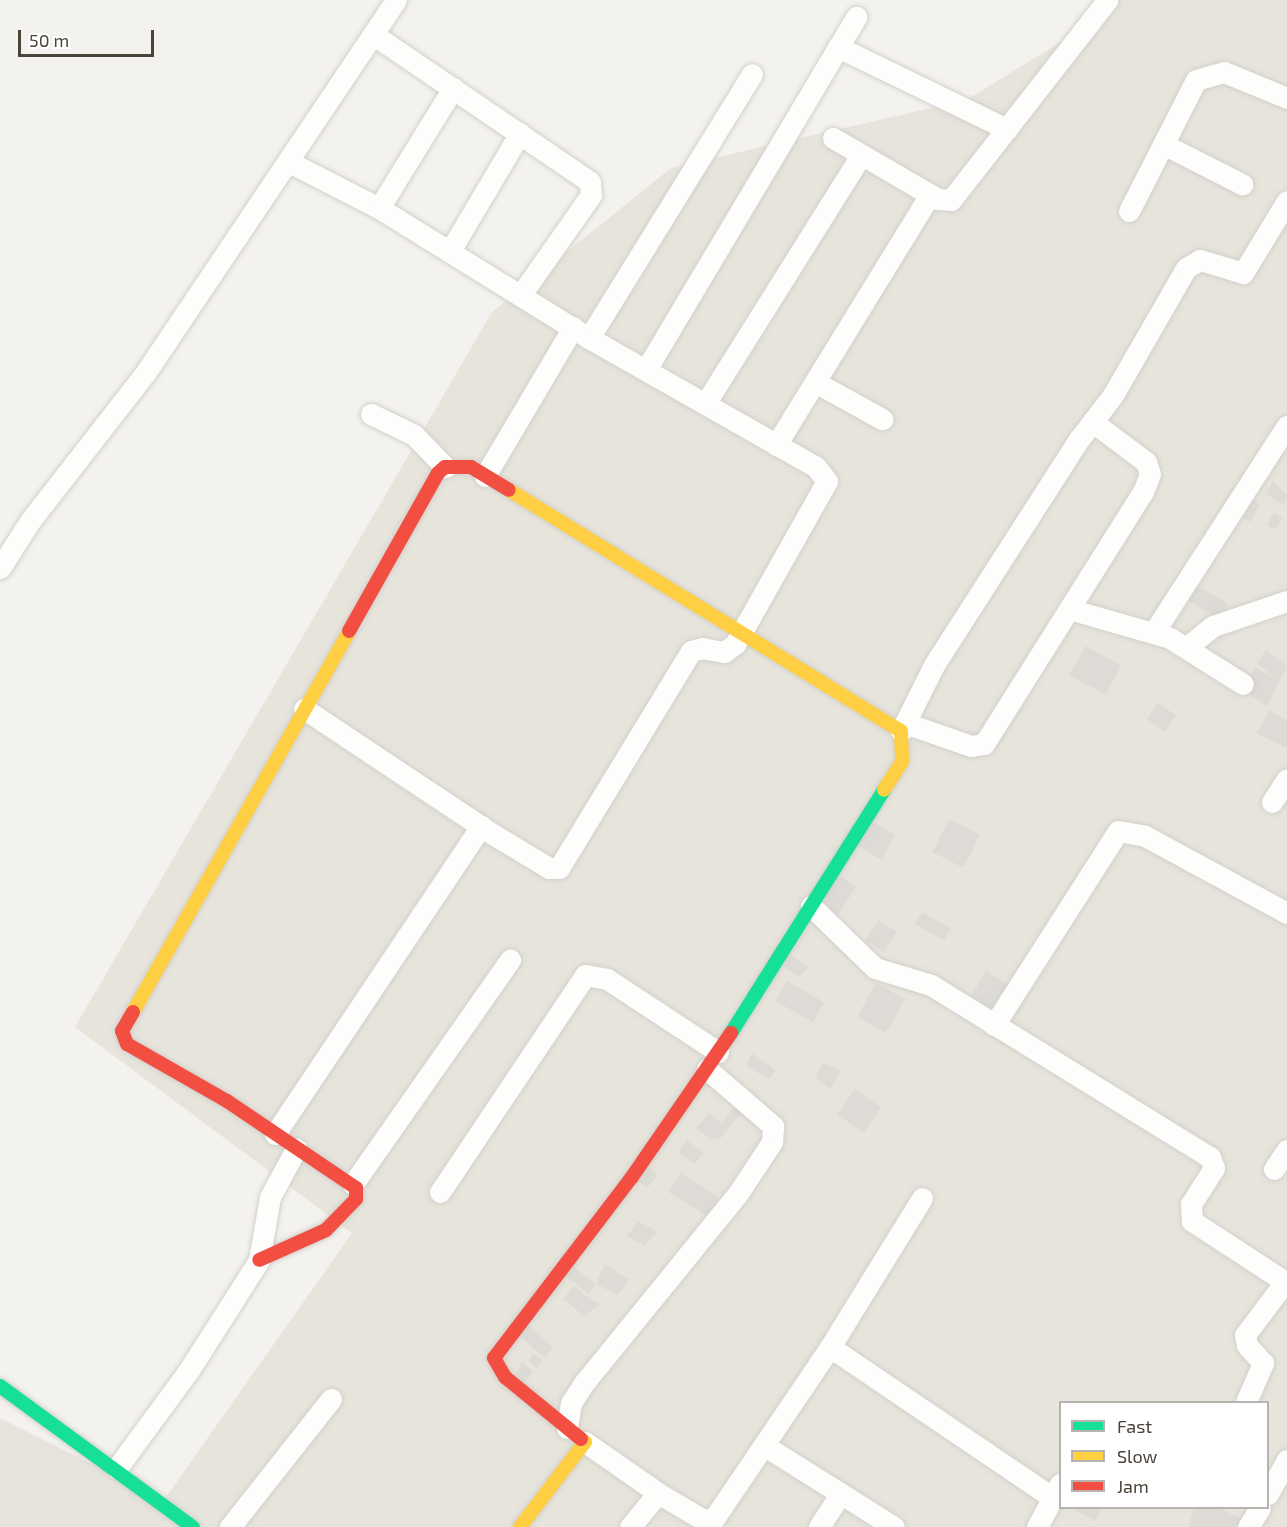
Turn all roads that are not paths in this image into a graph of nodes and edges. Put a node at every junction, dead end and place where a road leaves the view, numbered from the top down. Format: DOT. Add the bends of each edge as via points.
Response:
graph roads {
  1 [pos="396,0"];
  2 [pos="1107,0"];
  3 [pos="856,17"];
  4 [pos="374,35"];
  5 [pos="838,47"];
  6 [pos="752,74"];
  7 [pos="453,88"];
  8 [pos="1287,98"];
  9 [pos="1007,129"];
  10 [pos="520,133"];
  11 [pos="833,138"];
  12 [pos="1163,144"];
  13 [pos="861,155"];
  14 [pos="289,162"];
  15 [pos="1242,184"];
  16 [pos="930,195"];
  17 [pos="1287,201"];
  18 [pos="380,208"];
  19 [pos="1128,211"];
  20 [pos="450,250"];
  21 [pos="522,293"];
  22 [pos="581,332"];
  23 [pos="647,368"];
  24 [pos="815,382"];
  25 [pos="705,404"];
  26 [pos="371,414"];
  27 [pos="882,419"];
  28 [pos="1093,422"];
  29 [pos="1287,426"];
  30 [pos="776,445"];
  31 [pos="445,467"];
  32 [pos="485,476"];
  33 [pos="0,568"];
  34 [pos="1287,601"];
  35 [pos="1069,609"];
  36 [pos="742,632"];
  37 [pos="1154,632"];
  38 [pos="1187,647"];
  39 [pos="1243,684"];
  40 [pos="304,709"];
  41 [pos="903,727"];
  42 [pos="1287,779"];
  43 [pos="1272,802"];
  44 [pos="481,825"];
  45 [pos="811,906"];
  46 [pos="1287,913"];
  47 [pos="510,960"];
  48 [pos="994,1025"];
  49 [pos="712,1060"];
  50 [pos="275,1134"];
  51 [pos="296,1149"];
  52 [pos="1287,1150"];
  53 [pos="1274,1169"];
  54 [pos="353,1185"];
  55 [pos="440,1192"];
  56 [pos="922,1198"];
  57 [pos="259,1260"];
  58 [pos="1286,1282"];
  59 [pos="830,1347"];
  60 [pos="0,1386"];
  61 [pos="331,1399"];
  62 [pos="1246,1401"];
  63 [pos="567,1428"];
  64 [pos="585,1442"];
  65 [pos="765,1446"];
  66 [pos="1287,1460"];
  67 [pos="117,1467"];
  68 [pos="1270,1485"];
  69 [pos="1057,1491"];
  70 [pos="658,1492"];
  71 [pos="840,1493"];
  72 [pos="1259,1509"];
  73 [pos="192,1527"];
  74 [pos="230,1527"];
  75 [pos="520,1527"];
  76 [pos="630,1527"];
  77 [pos="819,1527"];
  78 [pos="894,1527"];
  79 [pos="1036,1527"];
  80 [pos="1248,1527"];
  1 -- 4 [label="street"];
  2 -- 9 [label="street"];
  3 -- 5 [label="street"];
  4 -- 7 [label="street"];
  4 -- 14 [label="street"];
  5 -- 9 [label="street"];
  5 -- 23 [label="street"];
  6 -- 22 [label="street"];
  7 -- 10 [label="street"];
  7 -- 18 [label="street"];
  8 -- 12 [label="street" via="1224,72 1205,74 1196,80"];
  9 -- 16 [label="street" via="951,200"];
  10 -- 20 [label="street"];
  10 -- 21 [label="street" via="585,177 592,188"];
  11 -- 13 [label="street"];
  12 -- 15 [label="street"];
  12 -- 19 [label="street"];
  13 -- 16 [label="street"];
  13 -- 25 [label="street"];
  14 -- 18 [label="street"];
  14 -- 33 [label="street" via="146,372 30,521"];
  16 -- 24 [label="street"];
  17 -- 28 [label="street" via="1243,273 1212,261 1192,261"];
  18 -- 20 [label="street"];
  20 -- 21 [label="street"];
  21 -- 22 [label="street"];
  22 -- 23 [label="street"];
  22 -- 32 [label="street"];
  23 -- 25 [label="street"];
  24 -- 27 [label="street"];
  24 -- 30 [label="street"];
  25 -- 30 [label="street"];
  26 -- 31 [label="street" via="414,435"];
  28 -- 35 [label="street" via="1146,462 1150,474"];
  28 -- 41 [label="street" via="934,665"];
  29 -- 37 [label="street"];
  30 -- 36 [label="street" via="823,473 826,489"];
  31 -- 32 [label="street" via="471,467"];
  31 -- 40 [label="street" via="408,522"];
  32 -- 36 [label="street"];
  34 -- 38 [label="street" via="1214,626"];
  35 -- 37 [label="street" via="1112,625"];
  35 -- 41 [label="street" via="981,746"];
  36 -- 41 [label="street"];
  36 -- 44 [label="street" via="724,652 702,648 691,651 559,868 549,868"];
  37 -- 38 [label="street"];
  38 -- 39 [label="street"];
  40 -- 44 [label="street"];
  40 -- 50 [label="street" via="122,1031 127,1044"];
  41 -- 45 [label="street" via="902,762"];
  42 -- 43 [label="street"];
  44 -- 50 [label="street"];
  45 -- 48 [label="street" via="875,968 931,985"];
  45 -- 49 [label="street"];
  46 -- 48 [label="street" via="1145,836 1118,831"];
  47 -- 54 [label="street"];
  48 -- 58 [label="street" via="1210,1157 1214,1168 1191,1204 1192,1221"];
  49 -- 55 [label="street" via="608,979 585,975"];
  49 -- 63 [label="street" via="772,1126 772,1143 737,1195 575,1395"];
  49 -- 63 [label="street" via="632,1177 494,1358 505,1377"];
  50 -- 51 [label="street"];
  51 -- 54 [label="street"];
  51 -- 57 [label="street" via="270,1197"];
  52 -- 53 [label="street"];
  54 -- 57 [label="street" via="356,1199 326,1230"];
  56 -- 59 [label="street"];
  57 -- 67 [label="street" via="189,1370"];
  58 -- 62 [label="street" via="1245,1335 1247,1345 1263,1363"];
  59 -- 65 [label="street"];
  59 -- 69 [label="street"];
  60 -- 67 [label="street"];
  61 -- 74 [label="street"];
  63 -- 64 [label="street"];
  64 -- 70 [label="street"];
  64 -- 75 [label="street"];
  65 -- 70 [label="street" via="713,1520 702,1519"];
  65 -- 71 [label="street"];
  66 -- 68 [label="street"];
  67 -- 73 [label="street"];
  69 -- 79 [label="street"];
  70 -- 76 [label="street"];
  71 -- 77 [label="street"];
  71 -- 78 [label="street"];
  72 -- 80 [label="street"];
}
